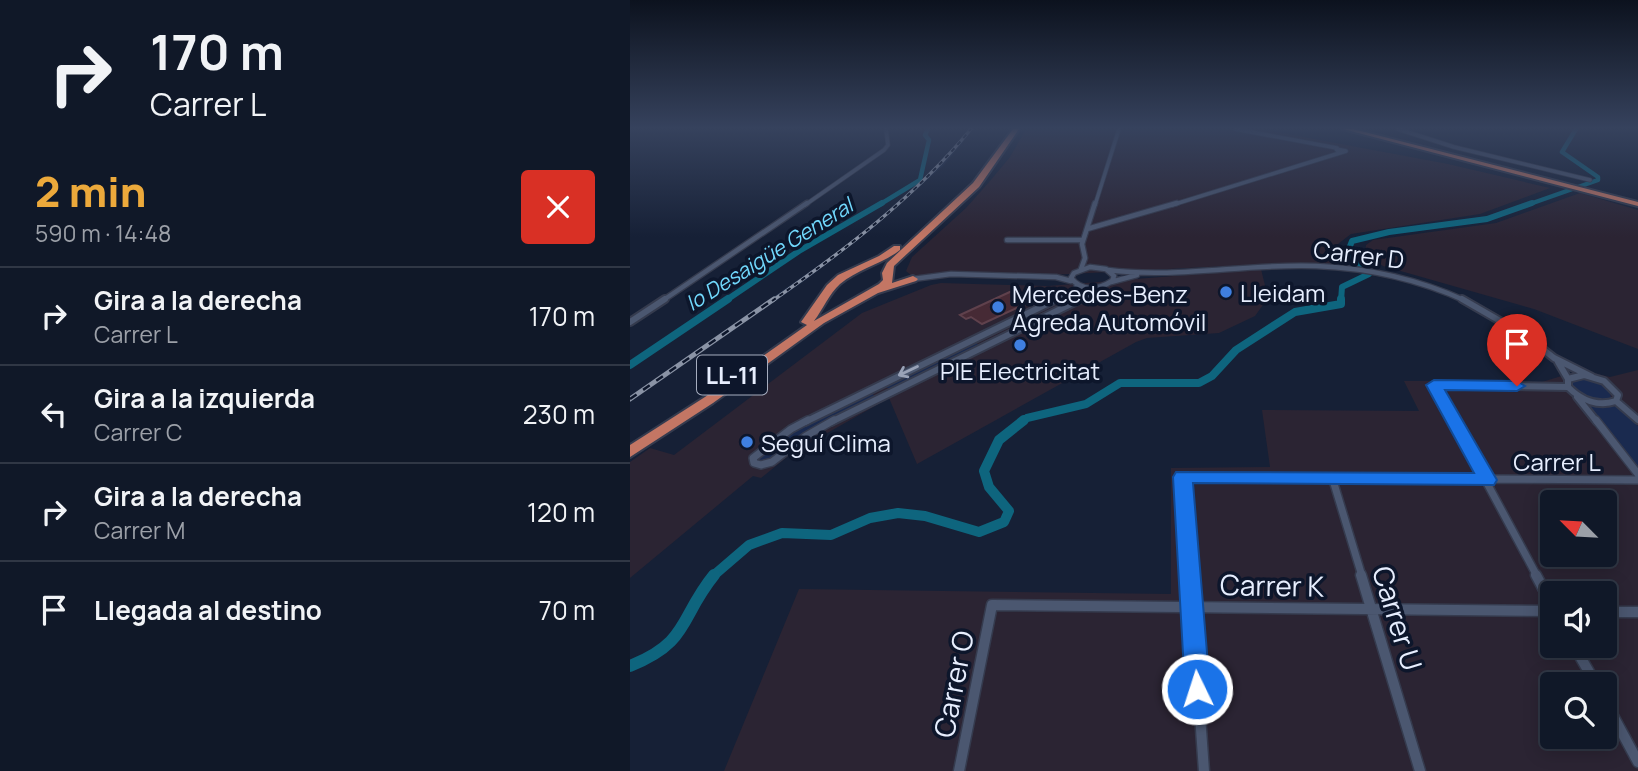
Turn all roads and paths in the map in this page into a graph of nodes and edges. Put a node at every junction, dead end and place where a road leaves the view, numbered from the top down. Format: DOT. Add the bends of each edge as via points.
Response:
graph roads {
  1 [pos="862,165"];
  2 [pos="985,165"];
  3 [pos="990,165"];
  4 [pos="1107,165"];
  5 [pos="1292,165"];
  6 [pos="1494,165"];
  7 [pos="1498,165"];
  8 [pos="1517,165"];
  9 [pos="1568,183"];
  10 [pos="1590,186"];
  11 [pos="1638,202"];
  12 [pos="1087,229"];
  13 [pos="1007,240"];
  14 [pos="1083,240"];
  15 [pos="1085,258"];
  16 [pos="1099,267"];
  17 [pos="1081,268"];
  18 [pos="858,270"];
  19 [pos="1108,270"];
  20 [pos="1073,272"];
  21 [pos="888,274"];
  22 [pos="1139,274"];
  23 [pos="1055,277"];
  24 [pos="913,279"];
  25 [pos="1111,282"];
  26 [pos="1075,285"];
  27 [pos="1098,288"];
  28 [pos="877,292"];
  29 [pos="1090,294"];
  30 [pos="826,297"];
  31 [pos="852,302"];
  32 [pos="630,322"];
  33 [pos="979,337"];
  34 [pos="989,343"];
  35 [pos="1554,358"];
  36 [pos="1592,377"];
  37 [pos="1568,383"];
  38 [pos="874,387"];
  39 [pos="1573,393"];
  40 [pos="884,395"];
  41 [pos="1616,401"];
  42 [pos="1638,420"];
  43 [pos="630,443"];
  44 [pos="630,452"];
  45 [pos="1638,474"];
  46 [pos="1332,477"];
  47 [pos="1487,480"];
  48 [pos="1638,480"];
  49 [pos="1540,582"];
  50 [pos="992,605"];
  51 [pos="1191,607"];
  52 [pos="1372,609"];
  53 [pos="1540,611"];
  54 [pos="1617,612"];
  55 [pos="1638,612"];
  56 [pos="1617,723"];
  57 [pos="1638,762"];
  58 [pos="959,771"];
  59 [pos="1204,771"];
  60 [pos="1420,771"];
  1 -- 32 [label="street"];
  2 -- 18 [label="highway, LL-11" via="890,254"];
  3 -- 21 [label="highway" via="976,185 897,257"];
  4 -- 12 [label="street"];
  5 -- 12 [label="street"];
  6 -- 9 [label="highway"];
  7 -- 9 [label="highway"];
  8 -- 10 [label="street"];
  9 -- 10 [label="highway"];
  10 -- 11 [label="highway"];
  12 -- 14 [label="street"];
  13 -- 14 [label="street"];
  14 -- 15 [label="street"];
  15 -- 16 [label="street"];
  15 -- 17 [label="street"];
  16 -- 17 [label="street"];
  16 -- 19 [label="street, Carrer D"];
  17 -- 20 [label="street"];
  18 -- 21 [label="highway" via="878,269"];
  18 -- 30 [label="highway, LL-11" via="835,282"];
  19 -- 22 [label="street, Carrer D"];
  19 -- 25 [label="street" via="1114,276"];
  20 -- 23 [label="street"];
  20 -- 26 [label="street"];
  21 -- 24 [label="highway"];
  21 -- 28 [label="highway" via="888,281"];
  22 -- 25 [label="street, Carrer D"];
  22 -- 35 [label="street, Carrer D" via="1287,266 1369,270 1454,295 1498,317"];
  23 -- 24 [label="street" via="951,274"];
  23 -- 26 [label="street"];
  24 -- 28 [label="highway"];
  25 -- 27 [label="street, Carrer D"];
  26 -- 27 [label="street"];
  26 -- 29 [label="street"];
  26 -- 33 [label="street"];
  27 -- 29 [label="street, Carrer D"];
  28 -- 31 [label="highway, LL-11"];
  29 -- 34 [label="street, Carrer D"];
  30 -- 31 [label="highway"];
  30 -- 43 [label="highway, LL-11" via="789,335"];
  31 -- 44 [label="highway, LL-11"];
  33 -- 34 [label="street"];
  33 -- 38 [label="street, one-way"];
  34 -- 40 [label="street, Carrer D"];
  35 -- 36 [label="street, Carrer D"];
  35 -- 37 [label="street, Carrer D"];
  36 -- 37 [label="street" via="1577,375"];
  36 -- 41 [label="street, Carrer D" via="1613,387"];
  37 -- 39 [label="street, Carrer D"];
  37 -- 47 [label="street" via="1434,385"];
  38 -- 40 [label="street"];
  38 -- 40 [label="street, Carrer D" via="791,429 758,453 754,463 772,462 806,436"];
  39 -- 41 [label="street" via="1597,403"];
  39 -- 45 [label="street"];
  41 -- 42 [label="street"];
  46 -- 47 [label="street, Carrer L"];
  46 -- 51 [label="street, Carrer L" via="1183,477"];
  46 -- 52 [label="street, Carrer U"];
  47 -- 48 [label="street, Carrer L"];
  47 -- 49 [label="street"];
  50 -- 51 [label="street, Carrer K"];
  50 -- 58 [label="street, Carrer O"];
  51 -- 52 [label="street, Carrer K"];
  51 -- 59 [label="street"];
  52 -- 53 [label="street, Carrer K"];
  52 -- 60 [label="street, Carrer U"];
  54 -- 55 [label="street"];
  56 -- 57 [label="street"];
}
